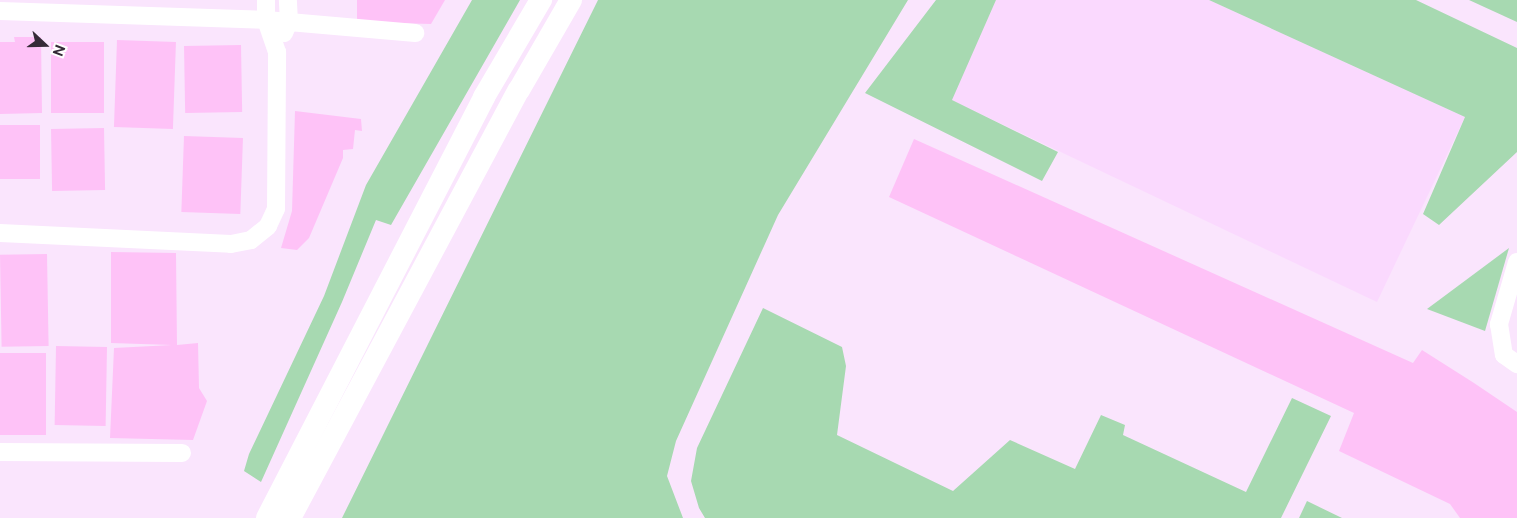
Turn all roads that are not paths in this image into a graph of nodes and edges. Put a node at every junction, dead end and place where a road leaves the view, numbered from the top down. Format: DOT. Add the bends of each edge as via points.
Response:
graph roads {
  1 [pos="266,0"];
  2 [pos="288,0"];
  3 [pos="541,0"];
  4 [pos="571,0"];
  5 [pos="0,11"];
  6 [pos="266,20"];
  7 [pos="288,22"];
  8 [pos="415,33"];
  9 [pos="276,52"];
  10 [pos="0,233"];
  11 [pos="1517,262"];
  12 [pos="1517,364"];
  13 [pos="0,452"];
  14 [pos="182,454"];
  15 [pos="276,517"];
  1 -- 6 [label="street"];
  2 -- 7 [label="street"];
  3 -- 15 [label="street" via="484,97"];
  4 -- 15 [label="street"];
  5 -- 6 [label="street"];
  6 -- 7 [label="street"];
  6 -- 9 [label="street"];
  7 -- 8 [label="street"];
  7 -- 9 [label="street"];
  9 -- 10 [label="street" via="276,209 268,226 251,240 231,244"];
  11 -- 12 [label="street" via="1499,324 1504,355"];
  13 -- 14 [label="street"];
}
